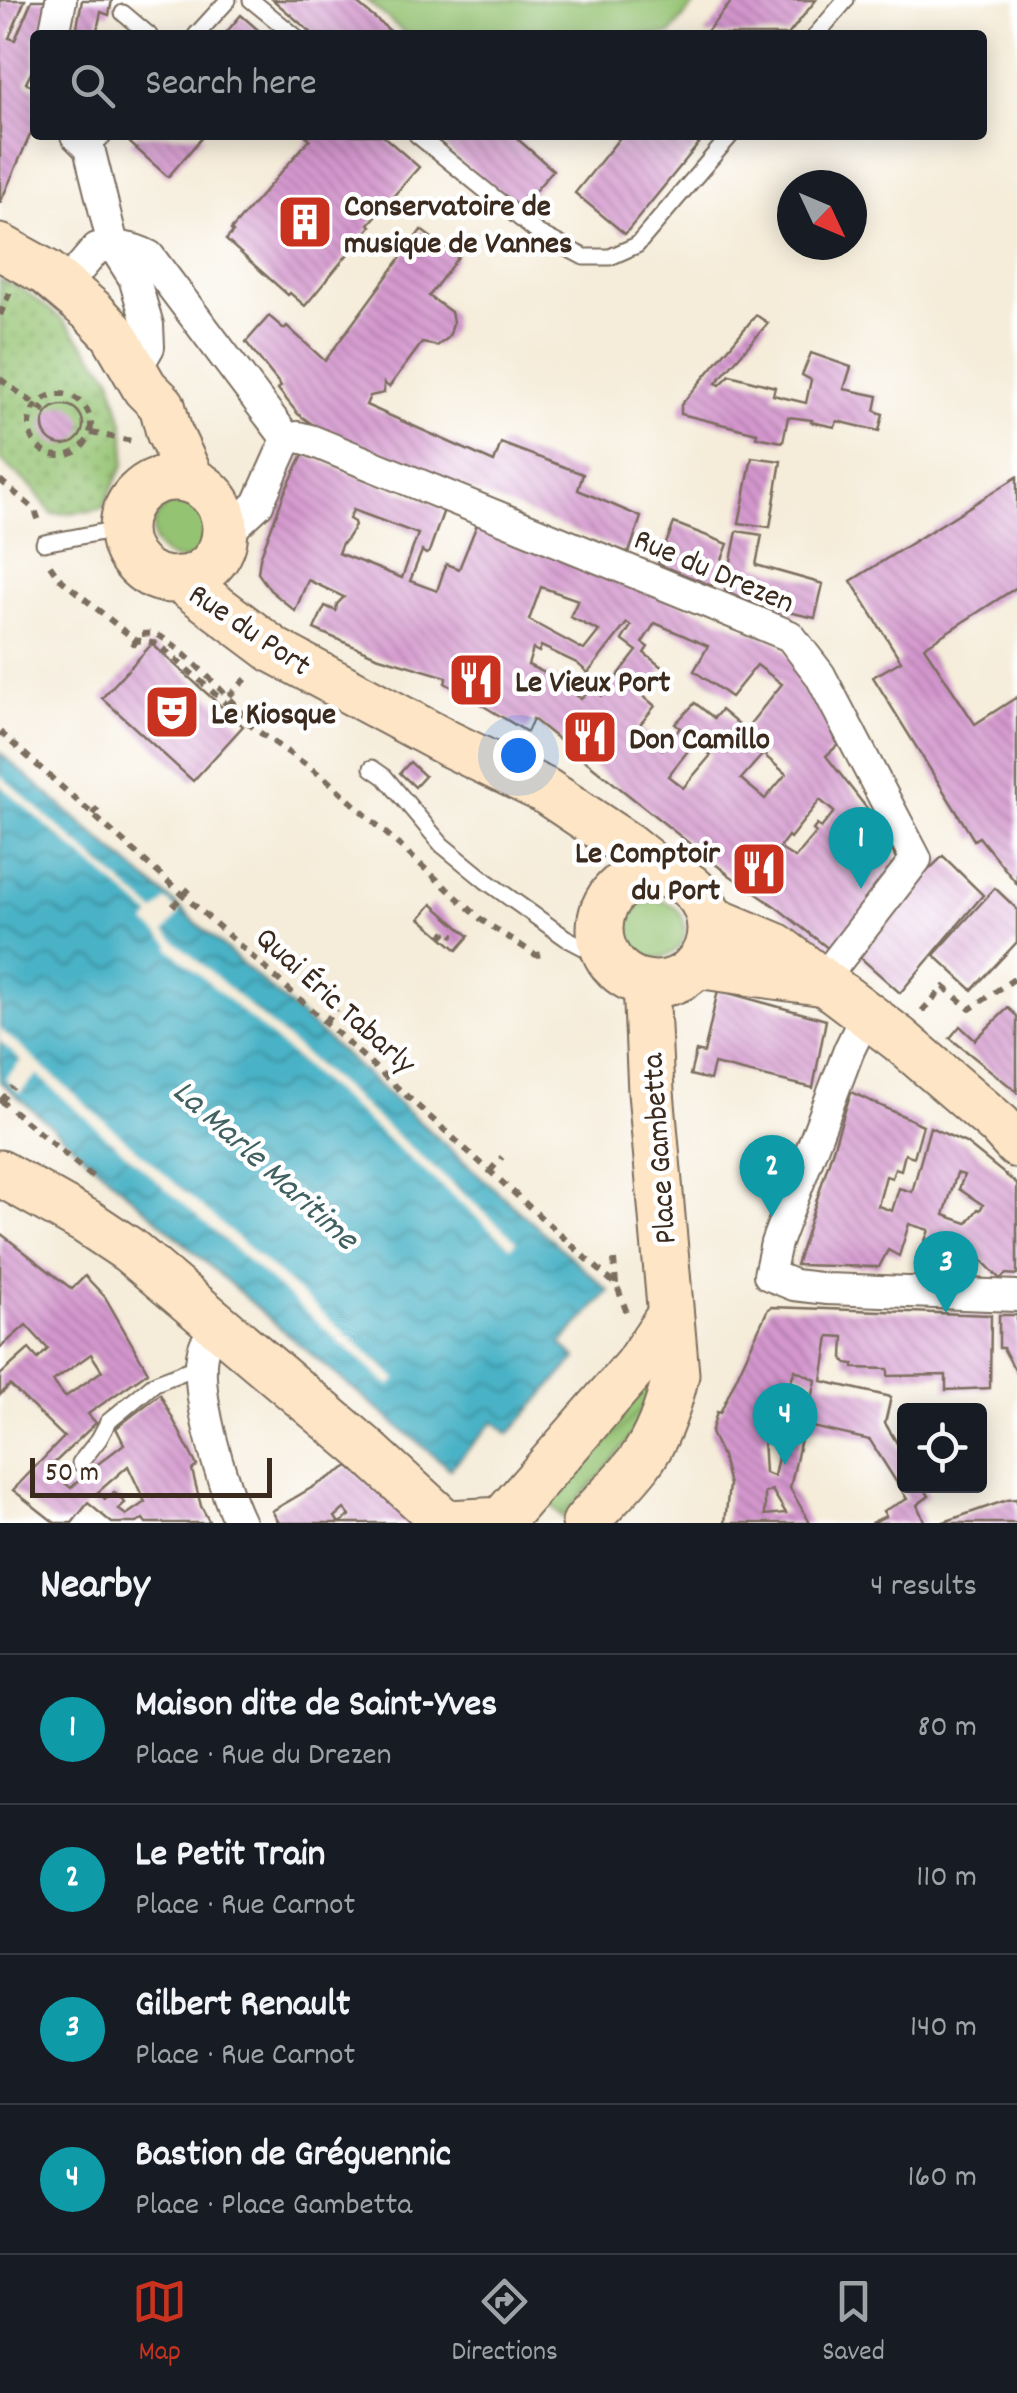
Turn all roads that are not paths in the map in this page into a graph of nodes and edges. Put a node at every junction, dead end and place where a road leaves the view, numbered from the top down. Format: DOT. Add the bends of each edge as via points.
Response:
graph roads {
  1 [pos="61,0"];
  2 [pos="228,0"];
  3 [pos="250,0"];
  4 [pos="846,0"];
  5 [pos="123,13"];
  6 [pos="55,30"];
  7 [pos="143,30"];
  8 [pos="201,30"];
  9 [pos="288,30"];
  10 [pos="820,30"];
  11 [pos="90,140"];
  12 [pos="423,140"];
  13 [pos="727,140"];
  14 [pos="113,246"];
  15 [pos="0,247"];
  16 [pos="64,287"];
  17 [pos="140,380"];
  18 [pos="287,440"];
  19 [pos="192,481"];
  20 [pos="129,513"];
  21 [pos="44,543"];
  22 [pos="223,544"];
  23 [pos="179,579"];
  24 [pos="324,676"];
  25 [pos="372,768"];
  26 [pos="580,816"];
  27 [pos="664,875"];
  28 [pos="608,902"];
  29 [pos="709,918"];
  30 [pos="596,950"];
  31 [pos="696,965"];
  32 [pos="821,982"];
  33 [pos="646,984"];
  34 [pos="866,1014"];
  35 [pos="1017,1145"];
  36 [pos="0,1173"];
  37 [pos="1017,1296"];
  38 [pos="648,1314"];
  39 [pos="210,1346"];
  40 [pos="80,1463"];
  41 [pos="596,1519"];
  42 [pos="503,1521"];
  43 [pos="240,1523"];
  44 [pos="447,1523"];
  1 -- 6 [label="street"];
  2 -- 8 [label="lane"];
  3 -- 9 [label="lane"];
  4 -- 10 [label="lane"];
  5 -- 7 [label="lane"];
  11 -- 14 [label="street"];
  12 -- 13 [label="lane" via="538,234 584,258 637,245"];
  14 -- 16 [label="street" via="97,248"];
  14 -- 17 [label="street" via="134,278 148,325"];
  14 -- 18 [label="street" via="150,256"];
  15 -- 16 [label="main road"];
  16 -- 17 [label="main road" via="113,333"];
  17 -- 19 [label="main road" via="162,405"];
  17 -- 20 [label="main road"];
  18 -- 22 [label="street" via="258,504"];
  18 -- 32 [label="street, Rue du Drezen" via="310,440 790,636 820,675 916,860"];
  19 -- 20 [label="main road" via="152,483"];
  19 -- 22 [label="main road" via="218,502"];
  20 -- 21 [label="lane" via="102,532"];
  20 -- 23 [label="main road" via="127,551 139,567 156,578"];
  22 -- 23 [label="main road" via="207,568"];
  22 -- 24 [label="main road, Rue du Port" via="252,601"];
  23 -- 24 [label="main road, Rue du Port" via="263,643"];
  24 -- 26 [label="main road, Rue du Port" via="544,790"];
  25 -- 30 [label="lane" via="442,845 566,938"];
  26 -- 27 [label="main road, Rue du Port"];
  26 -- 28 [label="main road"];
  27 -- 28 [label="main road" via="632,879"];
  27 -- 29 [label="main road" via="694,890"];
  28 -- 30 [label="main road"];
  29 -- 31 [label="main road" via="706,951"];
  29 -- 32 [label="main road" via="776,946"];
  30 -- 33 [label="main road"];
  31 -- 32 [label="main road"];
  31 -- 33 [label="main road" via="674,981"];
  32 -- 34 [label="main road"];
  33 -- 38 [label="main road, Place Gambetta"];
  34 -- 35 [label="main road"];
  34 -- 37 [label="street" via="769,1274 827,1289"];
  36 -- 39 [label="main road" via="115,1240"];
  38 -- 41 [label="main road, Place Gambetta" via="676,1374 670,1398 639,1463"];
  38 -- 42 [label="main road" via="636,1366"];
  39 -- 40 [label="lane" via="108,1422"];
  39 -- 43 [label="street" via="202,1389 211,1441"];
  39 -- 44 [label="main road" via="364,1448"];
  42 -- 44 [label="main road"];
}
